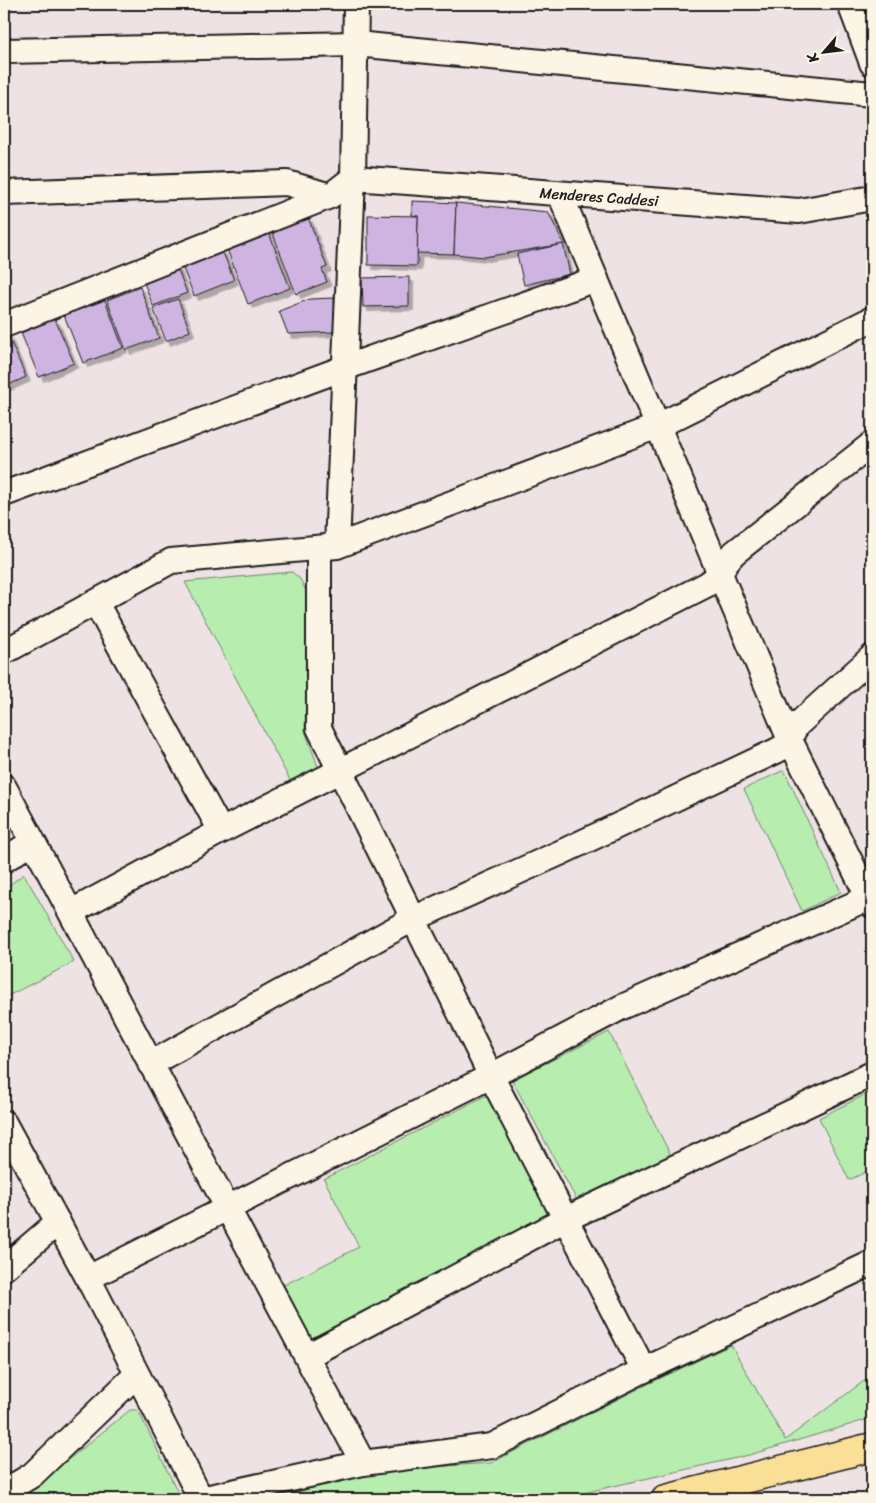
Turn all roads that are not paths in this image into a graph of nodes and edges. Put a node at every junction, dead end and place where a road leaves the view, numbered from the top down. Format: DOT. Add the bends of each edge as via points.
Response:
graph roads {
  1 [pos="356,4"];
  2 [pos="850,4"];
  3 [pos="356,44"];
  4 [pos="4,51"];
  5 [pos="872,63"];
  6 [pos="872,94"];
  7 [pos="353,178"];
  8 [pos="4,193"];
  9 [pos="560,194"];
  10 [pos="330,196"];
  11 [pos="872,198"];
  12 [pos="596,279"];
  13 [pos="872,319"];
  14 [pos="4,325"];
  15 [pos="344,368"];
  16 [pos="658,426"];
  17 [pos="872,444"];
  18 [pos="4,494"];
  19 [pos="328,547"];
  20 [pos="710,551"];
  21 [pos="734,553"];
  22 [pos="713,580"];
  23 [pos="96,603"];
  24 [pos="4,652"];
  25 [pos="872,657"];
  26 [pos="775,702"];
  27 [pos="809,714"];
  28 [pos="791,748"];
  29 [pos="339,770"];
  30 [pos="4,787"];
  31 [pos="221,830"];
  32 [pos="32,842"];
  33 [pos="4,860"];
  34 [pos="871,899"];
  35 [pos="71,912"];
  36 [pos="413,918"];
  37 [pos="150,1064"];
  38 [pos="872,1074"];
  39 [pos="491,1076"];
  40 [pos="4,1123"];
  41 [pos="227,1208"];
  42 [pos="566,1219"];
  43 [pos="58,1222"];
  44 [pos="872,1263"];
  45 [pos="4,1268"];
  46 [pos="88,1278"];
  47 [pos="307,1356"];
  48 [pos="644,1370"];
  49 [pos="136,1374"];
  50 [pos="872,1447"];
  51 [pos="363,1463"];
  52 [pos="4,1492"];
  53 [pos="666,1499"];
  1 -- 3 [label="street"];
  2 -- 5 [label="street"];
  3 -- 4 [label="street"];
  3 -- 6 [label="street"];
  3 -- 7 [label="street"];
  7 -- 9 [label="street, Menderes Caddesi"];
  7 -- 10 [label="street"];
  7 -- 15 [label="street"];
  8 -- 10 [label="street" via="288,183"];
  9 -- 11 [label="street, Menderes Caddesi" via="799,211"];
  9 -- 12 [label="street"];
  10 -- 14 [label="street"];
  12 -- 15 [label="street"];
  12 -- 16 [label="street"];
  13 -- 16 [label="street"];
  15 -- 18 [label="street"];
  15 -- 19 [label="street"];
  16 -- 19 [label="street"];
  16 -- 20 [label="street"];
  17 -- 21 [label="street"];
  19 -- 23 [label="street" via="171,561"];
  19 -- 29 [label="street" via="319,728"];
  20 -- 21 [label="street" via="720,558"];
  20 -- 22 [label="street"];
  21 -- 22 [label="street"];
  22 -- 26 [label="street" via="731,600"];
  22 -- 29 [label="street"];
  23 -- 24 [label="street"];
  23 -- 31 [label="street"];
  25 -- 27 [label="street"];
  26 -- 27 [label="street" via="788,718"];
  26 -- 28 [label="street"];
  27 -- 28 [label="street" via="797,725"];
  28 -- 34 [label="street"];
  28 -- 36 [label="street"];
  29 -- 31 [label="street"];
  29 -- 36 [label="street"];
  30 -- 32 [label="street"];
  31 -- 35 [label="street"];
  32 -- 33 [label="street"];
  32 -- 35 [label="street"];
  34 -- 39 [label="street" via="622,1007"];
  35 -- 37 [label="street"];
  36 -- 37 [label="street"];
  36 -- 39 [label="street"];
  37 -- 41 [label="street"];
  38 -- 42 [label="street"];
  39 -- 41 [label="street"];
  39 -- 42 [label="street"];
  40 -- 43 [label="street"];
  41 -- 46 [label="street"];
  41 -- 47 [label="street"];
  42 -- 47 [label="street"];
  42 -- 48 [label="street"];
  43 -- 45 [label="street"];
  43 -- 46 [label="street"];
  44 -- 48 [label="street"];
  46 -- 49 [label="street"];
  47 -- 51 [label="street"];
  48 -- 51 [label="street" via="492,1446"];
  49 -- 51 [label="street" via="201,1499"];
  49 -- 52 [label="street" via="32,1476"];
  50 -- 53 [label="highway"];
}
